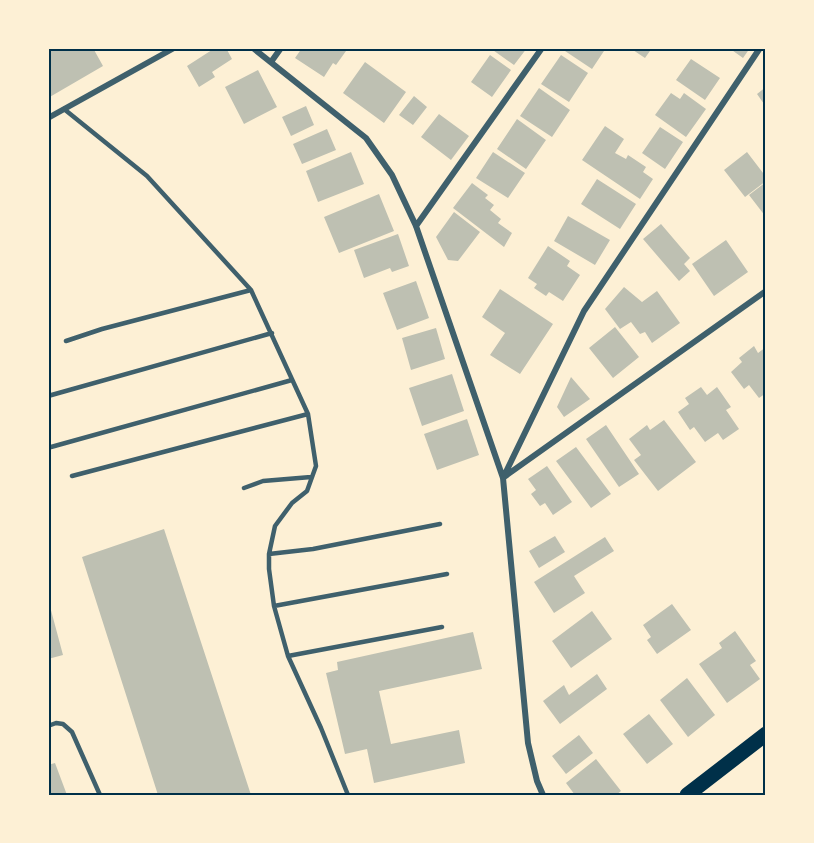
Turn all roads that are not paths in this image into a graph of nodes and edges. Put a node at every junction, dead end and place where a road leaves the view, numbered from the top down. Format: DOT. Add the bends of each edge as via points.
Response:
graph roads {
  1 [pos="174,48"];
  2 [pos="253,48"];
  3 [pos="280,48"];
  4 [pos="542,48"];
  5 [pos="760,48"];
  6 [pos="271,62"];
  7 [pos="64,109"];
  8 [pos="48,118"];
  9 [pos="416,226"];
  10 [pos="251,290"];
  11 [pos="766,291"];
  12 [pos="272,333"];
  13 [pos="66,341"];
  14 [pos="292,380"];
  15 [pos="48,396"];
  16 [pos="308,414"];
  17 [pos="51,447"];
  18 [pos="72,476"];
  19 [pos="311,477"];
  20 [pos="503,478"];
  21 [pos="244,488"];
  22 [pos="441,524"];
  23 [pos="269,554"];
  24 [pos="447,574"];
  25 [pos="274,606"];
  26 [pos="442,627"];
  27 [pos="288,656"];
  28 [pos="48,726"];
  29 [pos="766,734"];
  30 [pos="100,795"];
  31 [pos="348,795"];
  32 [pos="543,795"];
  33 [pos="687,795"];
  1 -- 7 [label="street"];
  2 -- 6 [label="street"];
  3 -- 6 [label="street"];
  4 -- 9 [label="street"];
  5 -- 20 [label="street" via="584,311"];
  6 -- 9 [label="street" via="366,138 392,175"];
  7 -- 8 [label="street"];
  7 -- 10 [label="lane" via="147,177"];
  9 -- 20 [label="street"];
  10 -- 12 [label="lane"];
  10 -- 13 [label="lane"];
  11 -- 20 [label="street"];
  12 -- 14 [label="lane"];
  12 -- 15 [label="lane"];
  14 -- 16 [label="lane"];
  14 -- 17 [label="lane"];
  16 -- 18 [label="lane"];
  16 -- 19 [label="lane" via="316,466"];
  19 -- 21 [label="lane" via="263,481"];
  19 -- 23 [label="lane" via="307,491 291,502 275,526"];
  20 -- 32 [label="street" via="528,743"];
  22 -- 23 [label="lane"];
  23 -- 25 [label="lane"];
  24 -- 25 [label="lane"];
  25 -- 27 [label="lane"];
  26 -- 27 [label="lane"];
  27 -- 31 [label="lane"];
  28 -- 30 [label="lane" via="63,724 72,732"];
  29 -- 33 [label="main road"];
}
